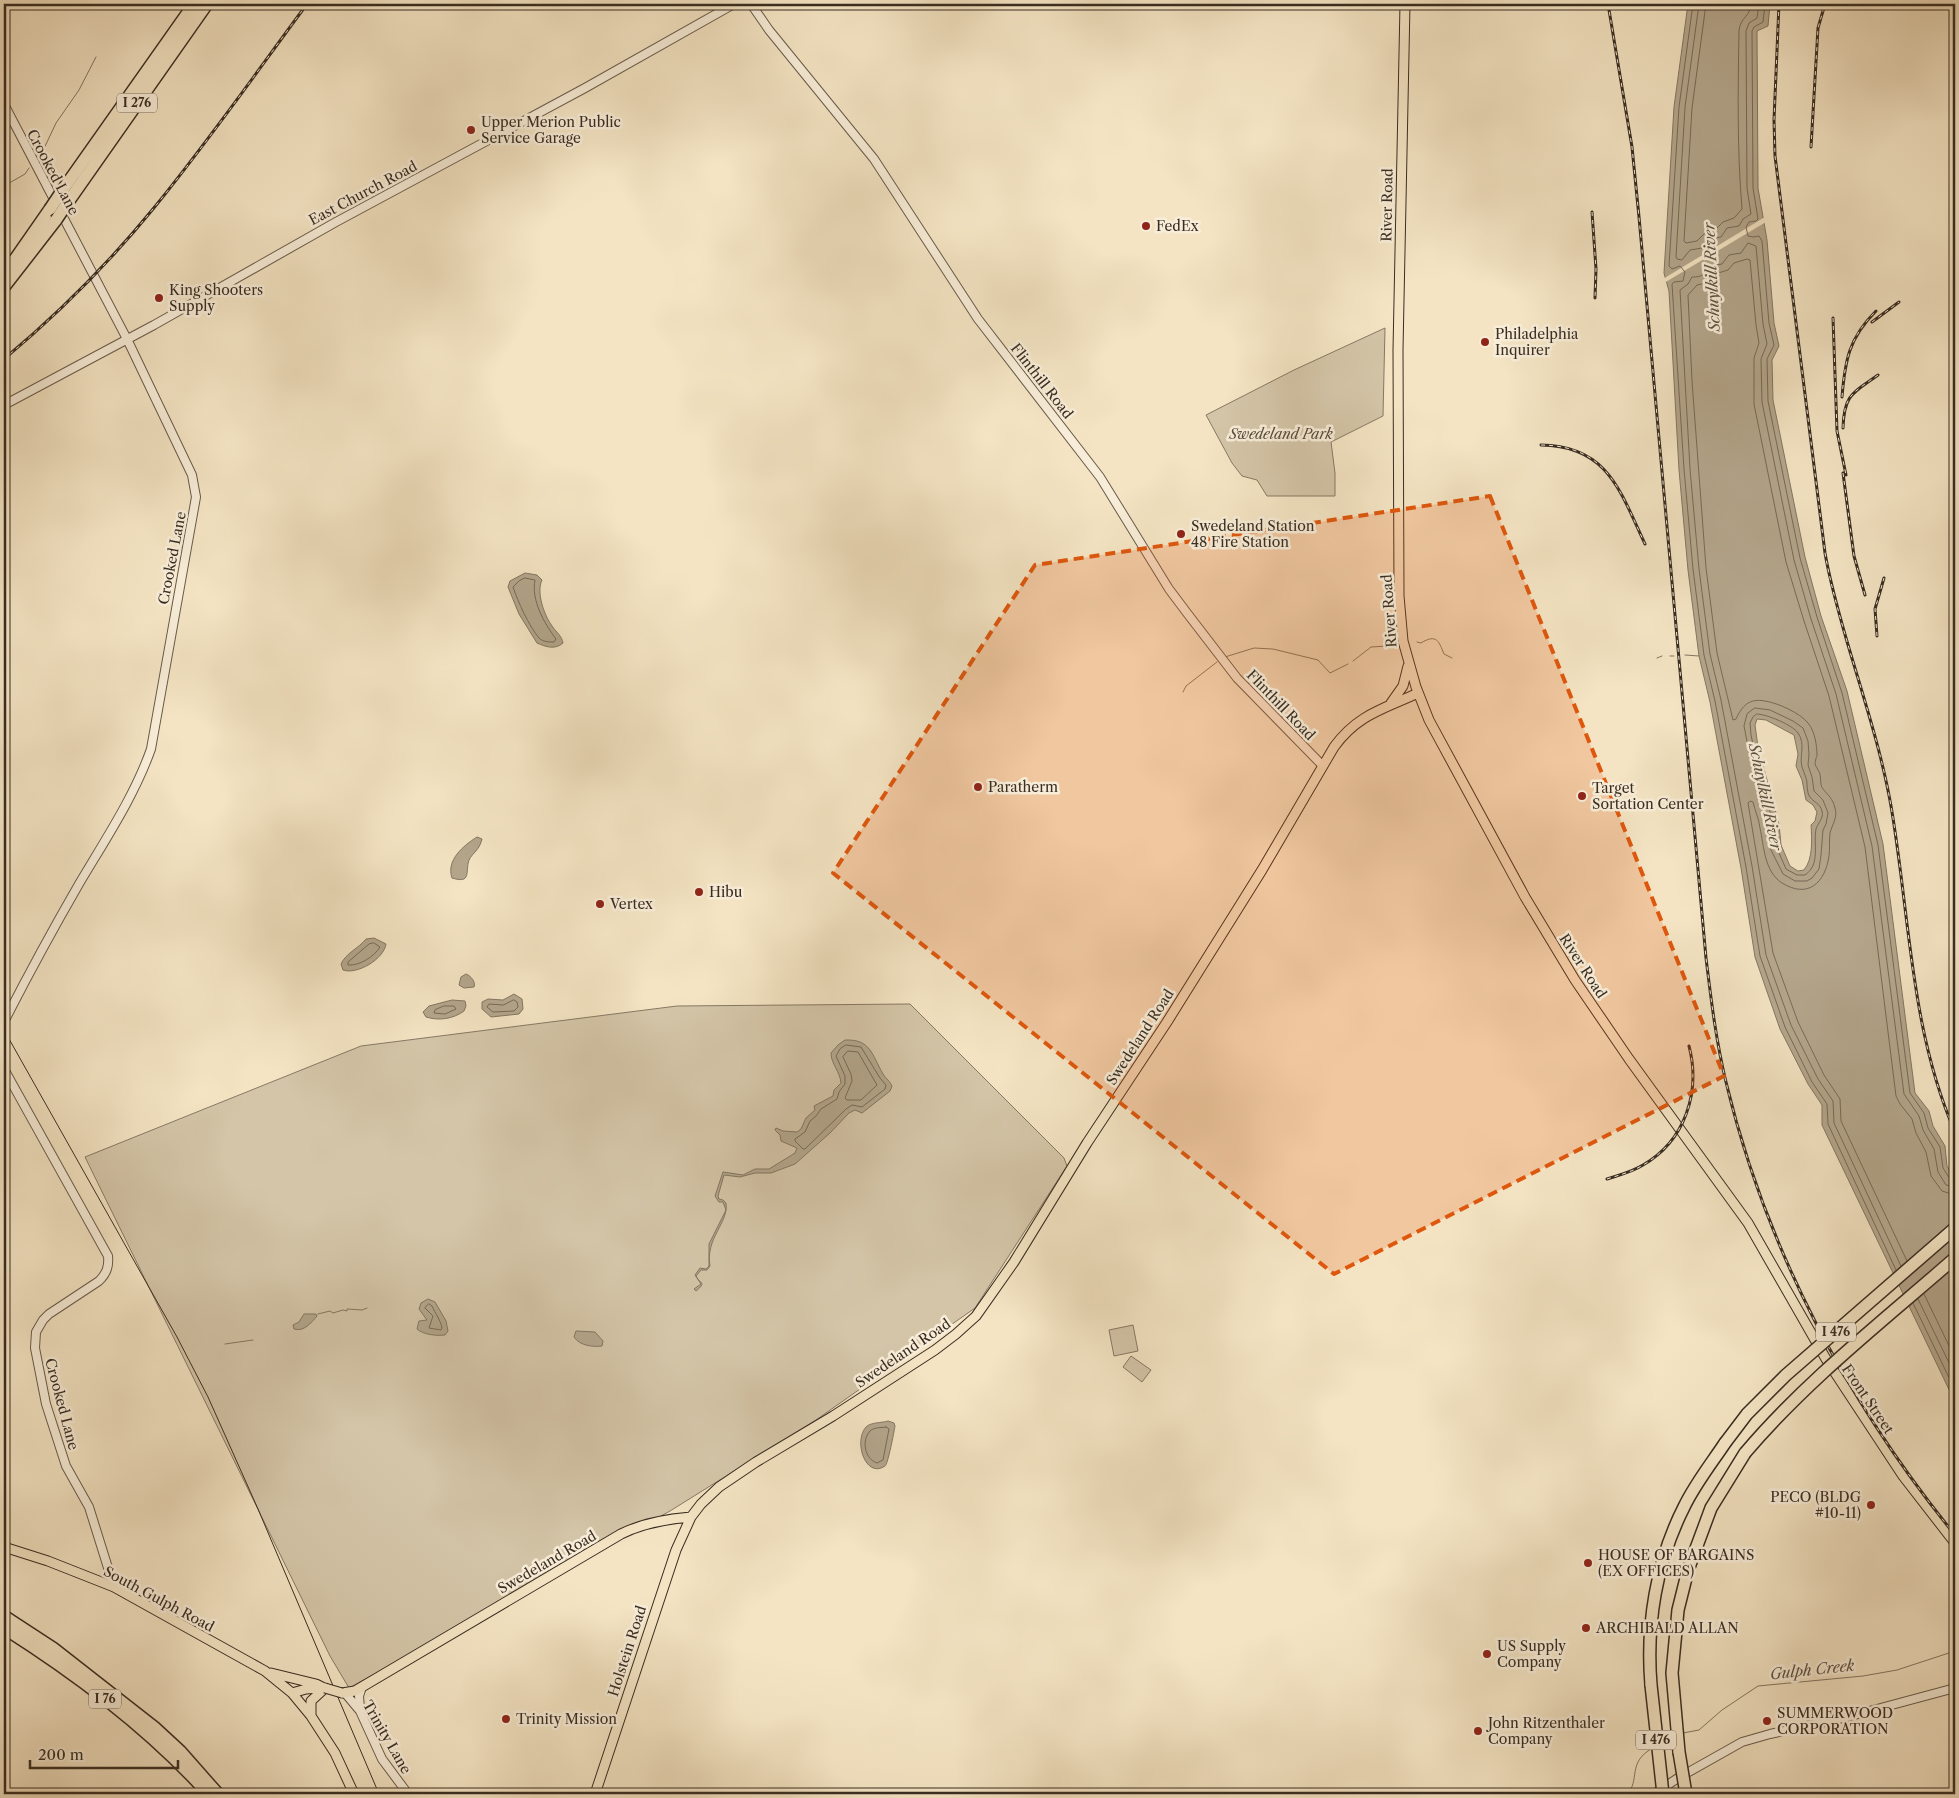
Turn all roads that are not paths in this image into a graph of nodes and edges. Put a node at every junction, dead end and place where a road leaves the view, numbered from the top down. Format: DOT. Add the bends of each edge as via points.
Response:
graph roads {
  1 [pos="194,4"];
  2 [pos="207,4"];
  3 [pos="734,4"];
  4 [pos="751,4"];
  5 [pos="1405,4"];
  6 [pos="4,104"];
  7 [pos="4,275"];
  8 [pos="4,287"];
  9 [pos="126,339"];
  10 [pos="4,405"];
  11 [pos="1408,663"];
  12 [pos="1418,693"];
  13 [pos="1389,704"];
  14 [pos="1322,766"];
  15 [pos="5,1020"];
  16 [pos="4,1069"];
  17 [pos="1740,1211"];
  18 [pos="1955,1228"];
  19 [pos="1955,1258"];
  20 [pos="691,1517"];
  21 [pos="1955,1543"];
  22 [pos="4,1547"];
  23 [pos="114,1587"];
  24 [pos="4,1616"];
  25 [pos="4,1628"];
  26 [pos="265,1671"];
  27 [pos="308,1683"];
  28 [pos="362,1686"];
  29 [pos="324,1688"];
  30 [pos="1955,1688"];
  31 [pos="292,1693"];
  32 [pos="343,1693"];
  33 [pos="360,1712"];
  34 [pos="311,1716"];
  35 [pos="208,1794"];
  36 [pos="218,1794"];
  37 [pos="354,1794"];
  38 [pos="408,1794"];
  39 [pos="595,1794"];
  40 [pos="1654,1794"];
  41 [pos="1663,1794"];
  42 [pos="1686,1794"];
  1 -- 7 [label="highway, I 276, bridge"];
  2 -- 8 [label="highway, I 276, bridge" via="56,220"];
  3 -- 9 [label="street, East Church Road"];
  4 -- 14 [label="street, Flinthill Road" via="874,159 978,319 1100,477 1187,613 1237,678"];
  5 -- 11 [label="main road, River Road" via="1398,350 1399,596"];
  6 -- 9 [label="street, Crooked Lane"];
  9 -- 10 [label="street, East Church Road"];
  9 -- 15 [label="street, Crooked Lane" via="192,475 196,490 194,509 151,749 145,767 49,935"];
  11 -- 12 [label="main road, River Road"];
  11 -- 13 [label="main road" via="1404,686"];
  12 -- 13 [label="main road, Swedeland Road"];
  12 -- 17 [label="main road, River Road" via="1429,720 1574,980"];
  13 -- 14 [label="main road, Swedeland Road" via="1349,729"];
  14 -- 20 [label="main road, Swedeland Road" via="1262,870 1167,1022 976,1316 935,1350 733,1477 709,1495"];
  16 -- 23 [label="street, Crooked Lane" via="108,1256 104,1276 49,1314 39,1325 35,1340 46,1404 66,1466 89,1507"];
  17 -- 21 [label="main road, Front Street" via="1826,1360 1903,1476"];
  18 -- 41 [label="highway, I 476, bridge" via="1786,1375 1748,1414 1683,1508 1657,1581 1649,1641"];
  19 -- 42 [label="highway, I 476, bridge" via="1767,1427 1711,1508 1696,1545 1678,1610 1672,1673"];
  20 -- 28 [label="main road, Swedeland Road" via="646,1524 621,1534"];
  20 -- 39 [label="main road, Holstein Road" via="676,1550"];
  22 -- 23 [label="main road, South Gulph Road"];
  23 -- 26 [label="main road, South Gulph Road"];
  24 -- 36 [label="highway, I 76" via="53,1648 154,1727"];
  25 -- 35 [label="highway, I 76" via="89,1686 167,1751"];
  26 -- 27 [label="main road"];
  26 -- 31 [label="main road, South Gulph Road"];
  27 -- 29 [label="main road"];
  27 -- 31 [label="main road" via="298,1686"];
  28 -- 32 [label="main road, Swedeland Road"];
  28 -- 33 [label="street"];
  29 -- 31 [label="main road"];
  29 -- 32 [label="main road, bridge"];
  29 -- 34 [label="main road" via="311,1701"];
  30 -- 40 [label="street" via="1742,1742"];
  31 -- 34 [label="main road, South Gulph Road"];
  32 -- 33 [label="street, Trinity Lane"];
  33 -- 38 [label="street, Trinity Lane" via="382,1759"];
  34 -- 37 [label="main road, South Gulph Road" via="335,1753"];
}
